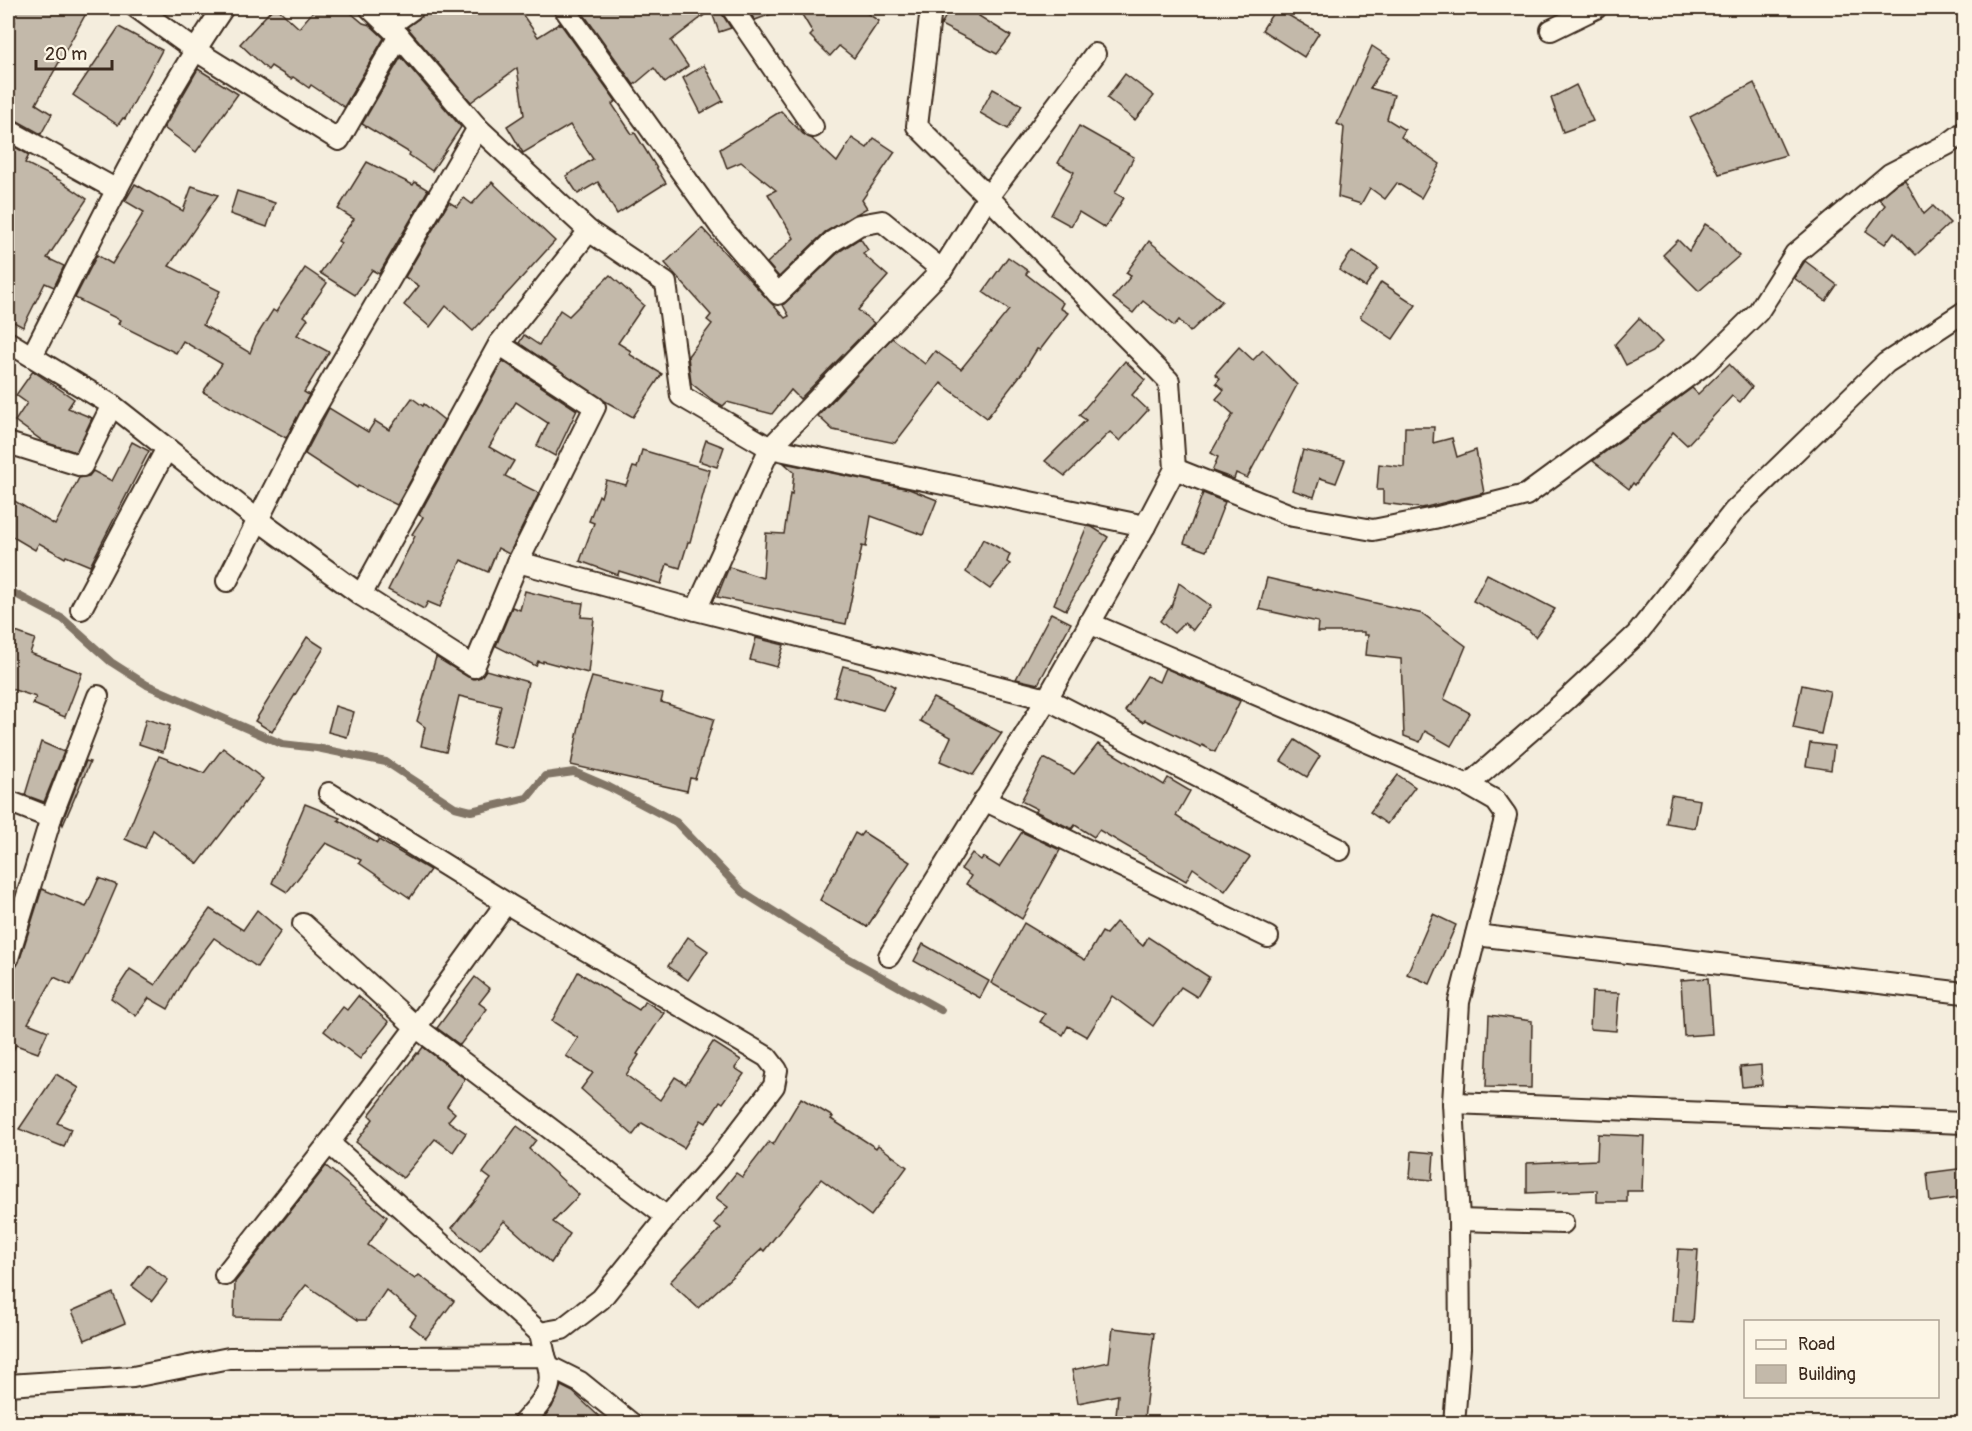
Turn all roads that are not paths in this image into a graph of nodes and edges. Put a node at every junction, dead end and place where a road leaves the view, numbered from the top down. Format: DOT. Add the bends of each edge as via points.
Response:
graph roads {
  1 [pos="137,8"];
  2 [pos="223,8"];
  3 [pos="370,8"];
  4 [pos="414,8"];
  5 [pos="564,8"];
  6 [pos="732,8"];
  7 [pos="931,8"];
  8 [pos="1596,8"];
  9 [pos="1551,30"];
  10 [pos="394,31"];
  11 [pos="195,50"];
  12 [pos="1095,54"];
  13 [pos="813,127"];
  14 [pos="478,128"];
  15 [pos="8,130"];
  16 [pos="1965,132"];
  17 [pos="117,190"];
  18 [pos="988,197"];
  19 [pos="589,231"];
  20 [pos="942,270"];
  21 [pos="1965,312"];
  22 [pos="8,342"];
  23 [pos="499,344"];
  24 [pos="32,356"];
  25 [pos="112,405"];
  26 [pos="8,443"];
  27 [pos="167,448"];
  28 [pos="771,448"];
  29 [pos="1174,470"];
  30 [pos="258,520"];
  31 [pos="1145,526"];
  32 [pos="518,562"];
  33 [pos="227,581"];
  34 [pos="362,595"];
  35 [pos="81,609"];
  36 [pos="696,610"];
  37 [pos="1089,623"];
  38 [pos="98,696"];
  39 [pos="1047,699"];
  40 [pos="1468,785"];
  41 [pos="329,794"];
  42 [pos="984,800"];
  43 [pos="8,801"];
  44 [pos="51,818"];
  45 [pos="1340,850"];
  46 [pos="506,903"];
  47 [pos="303,924"];
  48 [pos="1476,935"];
  49 [pos="1268,937"];
  50 [pos="889,956"];
  51 [pos="8,958"];
  52 [pos="1965,993"];
  53 [pos="416,1027"];
  54 [pos="1453,1103"];
  55 [pos="1965,1123"];
  56 [pos="329,1143"];
  57 [pos="667,1217"];
  58 [pos="1459,1220"];
  59 [pos="1563,1223"];
  60 [pos="225,1275"];
  61 [pos="540,1333"];
  62 [pos="547,1362"];
  63 [pos="8,1385"];
  64 [pos="522,1424"];
  65 [pos="632,1424"];
  66 [pos="1454,1424"];
  1 -- 11 [label="street"];
  2 -- 11 [label="street"];
  3 -- 10 [label="street"];
  4 -- 10 [label="street"];
  5 -- 20 [label="street" via="720,226 778,294 833,241 859,225 882,221"];
  6 -- 13 [label="street"];
  7 -- 18 [label="street" via="917,126"];
  8 -- 9 [label="street"];
  10 -- 11 [label="street" via="339,140"];
  10 -- 14 [label="street"];
  11 -- 17 [label="street"];
  12 -- 18 [label="street"];
  14 -- 19 [label="street"];
  14 -- 30 [label="street" via="310,417"];
  15 -- 17 [label="street"];
  16 -- 29 [label="street" via="1890,174 1795,255 1758,312 1705,364 1526,495 1373,530 1293,516"];
  17 -- 24 [label="street"];
  18 -- 20 [label="street"];
  18 -- 29 [label="street" via="1169,381"];
  19 -- 23 [label="street"];
  19 -- 28 [label="street" via="666,283 681,396"];
  20 -- 28 [label="street"];
  21 -- 40 [label="street" via="1886,363 1734,511 1636,633"];
  22 -- 24 [label="street"];
  23 -- 32 [label="street" via="595,407"];
  23 -- 34 [label="street"];
  24 -- 25 [label="street"];
  25 -- 26 [label="street" via="82,466"];
  25 -- 27 [label="street"];
  27 -- 30 [label="street"];
  27 -- 35 [label="street"];
  28 -- 31 [label="street"];
  28 -- 36 [label="street"];
  29 -- 31 [label="street"];
  30 -- 33 [label="street"];
  30 -- 34 [label="street"];
  31 -- 37 [label="street"];
  32 -- 34 [label="street" via="474,667"];
  32 -- 36 [label="street"];
  36 -- 39 [label="street"];
  37 -- 39 [label="street"];
  37 -- 40 [label="street"];
  38 -- 44 [label="street"];
  39 -- 42 [label="street"];
  39 -- 45 [label="street"];
  40 -- 48 [label="street" via="1496,801 1506,815"];
  41 -- 46 [label="street"];
  42 -- 49 [label="street"];
  42 -- 50 [label="street"];
  43 -- 44 [label="street"];
  44 -- 51 [label="street"];
  46 -- 53 [label="street"];
  46 -- 57 [label="street" via="767,1057 777,1070 774,1086"];
  47 -- 53 [label="street"];
  48 -- 52 [label="street"];
  48 -- 54 [label="street" via="1459,1002"];
  53 -- 56 [label="street"];
  53 -- 57 [label="street"];
  54 -- 55 [label="street"];
  54 -- 58 [label="street"];
  56 -- 60 [label="street"];
  56 -- 61 [label="street"];
  57 -- 61 [label="street" via="601,1299 562,1329"];
  58 -- 59 [label="street"];
  58 -- 66 [label="street" via="1460,1348"];
  61 -- 62 [label="street"];
  62 -- 63 [label="street" via="229,1358 133,1377"];
  62 -- 64 [label="street" via="551,1383 544,1399"];
  62 -- 65 [label="street" via="580,1382"];
}
